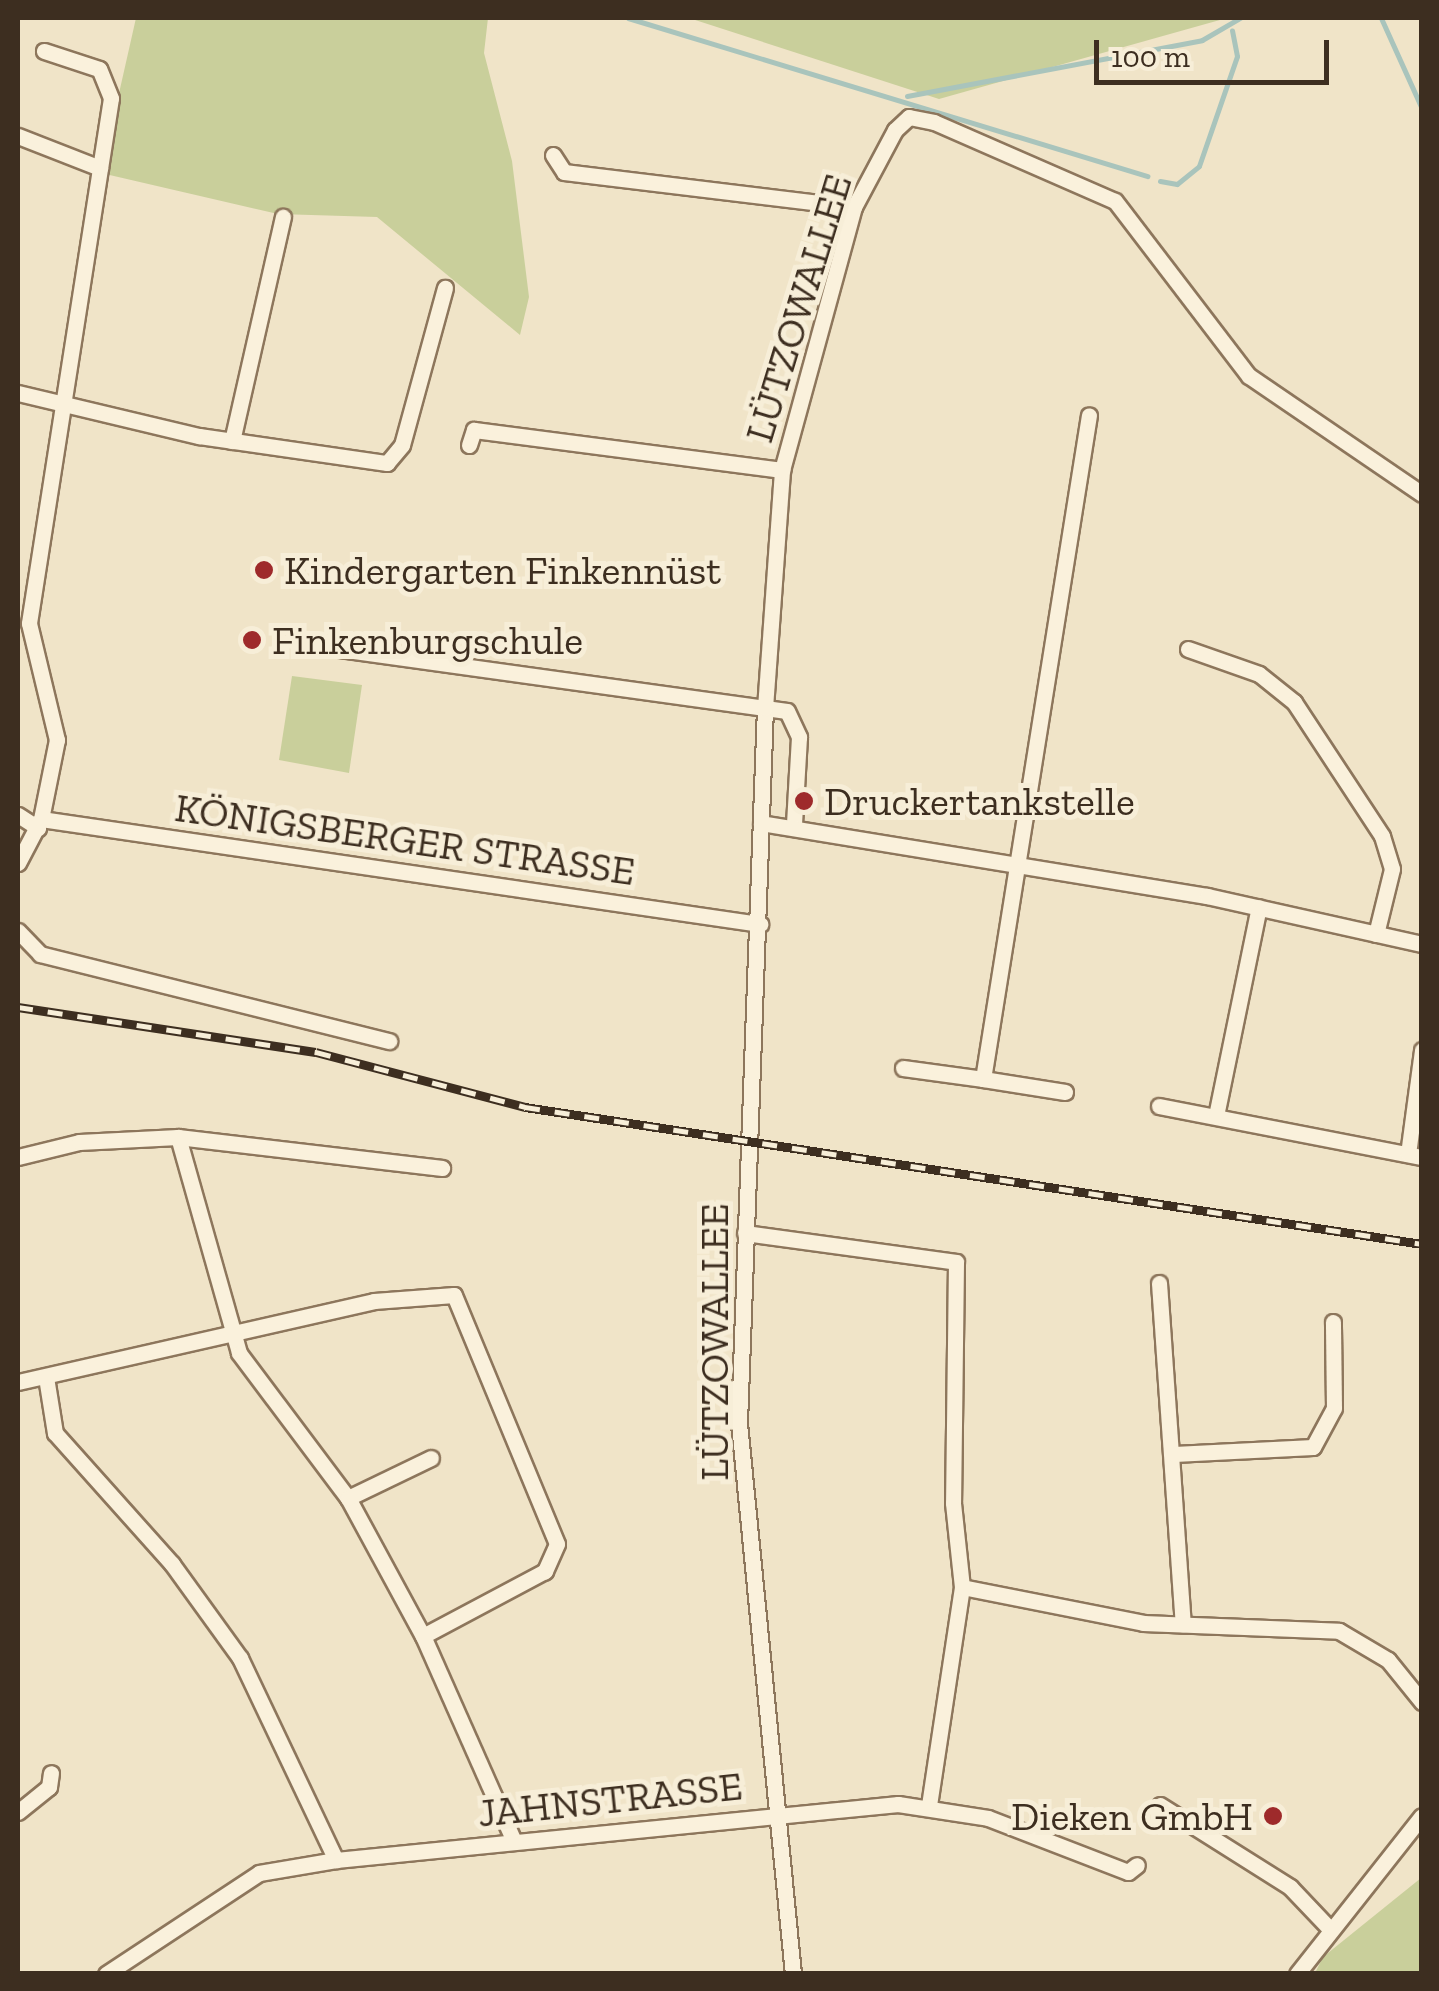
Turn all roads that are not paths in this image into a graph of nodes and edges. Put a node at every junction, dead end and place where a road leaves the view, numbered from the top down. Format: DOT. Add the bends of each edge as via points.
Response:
graph roads {
  1 [pos="44,51"];
  2 [pos="18,136"];
  3 [pos="553,156"];
  4 [pos="100,168"];
  5 [pos="854,208"];
  6 [pos="283,217"];
  7 [pos="445,288"];
  8 [pos="18,392"];
  9 [pos="66,411"];
  10 [pos="1090,414"];
  11 [pos="232,441"];
  12 [pos="469,445"];
  13 [pos="782,470"];
  14 [pos="1422,494"];
  15 [pos="318,646"];
  16 [pos="1188,649"];
  17 [pos="765,708"];
  18 [pos="18,814"];
  19 [pos="761,823"];
  20 [pos="39,824"];
  21 [pos="794,825"];
  22 [pos="18,863"];
  23 [pos="1013,866"];
  24 [pos="1259,907"];
  25 [pos="760,924"];
  26 [pos="18,931"];
  27 [pos="1376,934"];
  28 [pos="1422,944"];
  29 [pos="390,1041"];
  30 [pos="1422,1050"];
  31 [pos="903,1068"];
  32 [pos="983,1079"];
  33 [pos="1065,1092"];
  34 [pos="1159,1106"];
  35 [pos="1216,1116"];
  36 [pos="178,1137"];
  37 [pos="1415,1156"];
  38 [pos="18,1157"];
  39 [pos="442,1168"];
  40 [pos="745,1234"];
  41 [pos="1159,1283"];
  42 [pos="1333,1322"];
  43 [pos="233,1335"];
  44 [pos="46,1377"];
  45 [pos="18,1382"];
  46 [pos="1174,1454"];
  47 [pos="431,1458"];
  48 [pos="348,1498"];
  49 [pos="962,1587"];
  50 [pos="1183,1624"];
  51 [pos="423,1636"];
  52 [pos="1422,1702"];
  53 [pos="51,1772"];
  54 [pos="1160,1805"];
  55 [pos="929,1806"];
  56 [pos="18,1812"];
  57 [pos="774,1815"];
  58 [pos="1422,1816"];
  59 [pos="514,1841"];
  60 [pos="336,1860"];
  61 [pos="1137,1865"];
  62 [pos="1326,1926"];
  63 [pos="131,1956"];
  64 [pos="106,1974"];
  65 [pos="141,1974"];
  66 [pos="793,1974"];
  67 [pos="1297,1974"];
  1 -- 4 [label="street" via="99,69 111,98"];
  2 -- 4 [label="street"];
  3 -- 5 [label="street" via="564,172"];
  4 -- 9 [label="street"];
  5 -- 13 [label="street, LÜTZOWALLEE"];
  5 -- 14 [label="street, LÜTZOWALLEE" via="909,118 1010,148 1115,201 1262,388"];
  6 -- 11 [label="street"];
  7 -- 11 [label="street" via="396,455 344,463"];
  8 -- 9 [label="street"];
  9 -- 11 [label="street"];
  9 -- 20 [label="street" via="29,624 58,722"];
  10 -- 23 [label="street"];
  12 -- 13 [label="street" via="474,430"];
  13 -- 17 [label="street, LÜTZOWALLEE"];
  15 -- 17 [label="street"];
  16 -- 27 [label="street" via="1259,674 1294,702 1382,836 1392,868"];
  17 -- 19 [label="street, LÜTZOWALLEE"];
  17 -- 21 [label="street" via="798,722"];
  18 -- 20 [label="street"];
  19 -- 21 [label="street"];
  19 -- 25 [label="street, LÜTZOWALLEE"];
  20 -- 22 [label="street"];
  20 -- 25 [label="street, KÖNIGSBERGER STRASSE"];
  21 -- 23 [label="street"];
  23 -- 24 [label="street"];
  23 -- 32 [label="street"];
  24 -- 27 [label="street"];
  24 -- 35 [label="street"];
  25 -- 40 [label="street, LÜTZOWALLEE"];
  26 -- 29 [label="street" via="40,954"];
  27 -- 28 [label="street"];
  30 -- 37 [label="street"];
  31 -- 32 [label="street"];
  32 -- 33 [label="street"];
  34 -- 35 [label="street"];
  35 -- 37 [label="street"];
  36 -- 38 [label="street" via="78,1142"];
  36 -- 39 [label="street"];
  36 -- 43 [label="street"];
  40 -- 49 [label="street" via="956,1262 952,1503"];
  40 -- 57 [label="street, LÜTZOWALLEE" via="739,1423"];
  41 -- 46 [label="street"];
  42 -- 46 [label="street" via="1334,1408 1313,1447"];
  43 -- 44 [label="street"];
  43 -- 48 [label="street"];
  43 -- 51 [label="street" via="404,1296 454,1294 558,1544 545,1571"];
  44 -- 45 [label="street"];
  44 -- 60 [label="street" via="55,1433 172,1564 240,1658"];
  46 -- 50 [label="street"];
  47 -- 48 [label="street"];
  48 -- 51 [label="street"];
  49 -- 50 [label="street"];
  49 -- 55 [label="street"];
  50 -- 52 [label="street" via="1338,1631 1388,1660"];
  51 -- 59 [label="street"];
  53 -- 56 [label="street" via="49,1787"];
  54 -- 62 [label="street" via="1290,1887"];
  55 -- 57 [label="street, JAHNSTRASSE"];
  55 -- 61 [label="street, JAHNSTRASSE" via="1056,1839 1128,1872"];
  57 -- 59 [label="street, JAHNSTRASSE"];
  57 -- 66 [label="street, LÜTZOWALLEE"];
  58 -- 62 [label="street"];
  59 -- 60 [label="street, JAHNSTRASSE"];
  60 -- 63 [label="street, JAHNSTRASSE" via="259,1873"];
  62 -- 67 [label="street"];
  63 -- 64 [label="street, JAHNSTRASSE"];
  63 -- 65 [label="street"];
}
